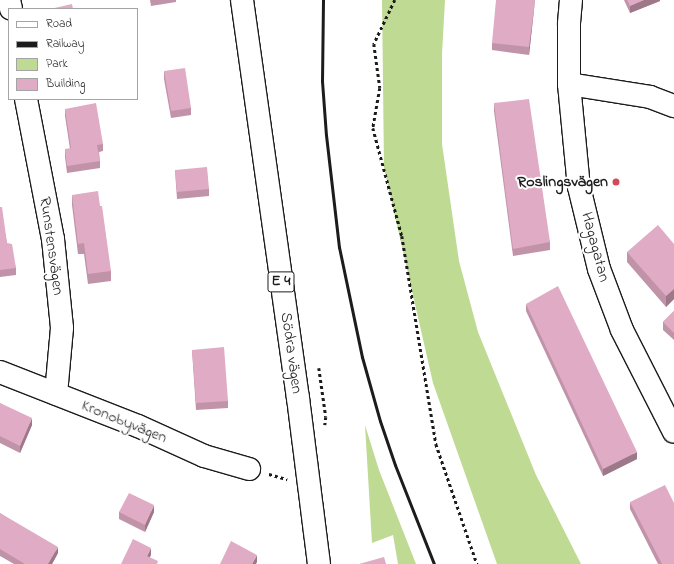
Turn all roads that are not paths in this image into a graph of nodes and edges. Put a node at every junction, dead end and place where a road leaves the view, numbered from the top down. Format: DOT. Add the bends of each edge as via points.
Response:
graph roads {
  1 [pos="242,0"];
  2 [pos="571,0"];
  3 [pos="569,84"];
  4 [pos="26,100"];
  5 [pos="674,106"];
  6 [pos="0,372"];
  7 [pos="56,394"];
  8 [pos="674,432"];
  9 [pos="249,469"];
  10 [pos="319,564"];
  1 -- 10 [label="main road, Södra vägen / E 4"];
  2 -- 3 [label="main road, Hagagatan"];
  3 -- 5 [label="main road" via="650,97"];
  3 -- 8 [label="main road, Hagagatan" via="579,187 599,270 622,330"];
  4 -- 7 [label="main road, Runstensvägen" via="54,246 62,328"];
  6 -- 7 [label="main road, Kronobyvägen"];
  7 -- 9 [label="main road, Kronobyvägen" via="138,426 204,456"];
}
